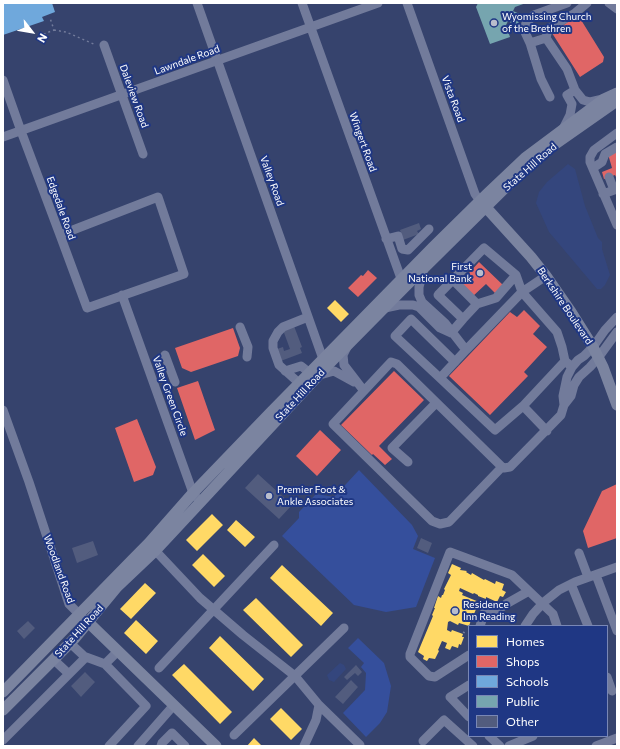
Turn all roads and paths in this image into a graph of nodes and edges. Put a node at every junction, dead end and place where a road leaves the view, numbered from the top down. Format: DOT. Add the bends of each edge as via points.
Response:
graph roads {
  1 [pos="197,3"];
  2 [pos="302,3"];
  3 [pos="378,3"];
  4 [pos="407,3"];
  5 [pos="566,3"];
  6 [pos="587,3"];
  7 [pos="609,3"];
  8 [pos="617,9"];
  9 [pos="50,18"];
  10 [pos="310,27"];
  11 [pos="54,30"];
  12 [pos="39,36"];
  13 [pos="546,38"];
  14 [pos="530,43"];
  15 [pos="100,46"];
  16 [pos="217,61"];
  17 [pos="3,80"];
  18 [pos="577,92"];
  19 [pos="617,93"];
  20 [pos="122,95"];
  21 [pos="550,97"];
  22 [pos="617,101"];
  23 [pos="605,104"];
  24 [pos="617,105"];
  25 [pos="563,129"];
  26 [pos="21,131"];
  27 [pos="617,133"];
  28 [pos="3,137"];
  29 [pos="617,147"];
  30 [pos="143,154"];
  31 [pos="602,162"];
  32 [pos="593,168"];
  33 [pos="615,190"];
  34 [pos="603,194"];
  35 [pos="483,204"];
  36 [pos="617,225"];
  37 [pos="429,229"];
  38 [pos="60,235"];
  39 [pos="386,239"];
  40 [pos="424,268"];
  41 [pos="516,275"];
  42 [pos="546,276"];
  43 [pos="453,280"];
  44 [pos="403,283"];
  45 [pos="522,292"];
  46 [pos="122,295"];
  47 [pos="477,304"];
  48 [pos="385,308"];
  49 [pos="308,317"];
  50 [pos="617,317"];
  51 [pos="463,319"];
  52 [pos="240,327"];
  53 [pos="617,332"];
  54 [pos="451,333"];
  55 [pos="347,347"];
  56 [pos="593,347"];
  57 [pos="466,350"];
  58 [pos="165,355"];
  59 [pos="247,357"];
  60 [pos="598,358"];
  61 [pos="326,362"];
  62 [pos="455,362"];
  63 [pos="569,364"];
  64 [pos="285,371"];
  65 [pos="315,374"];
  66 [pos="440,378"];
  67 [pos="175,382"];
  68 [pos="299,383"];
  69 [pos="357,383"];
  70 [pos="364,391"];
  71 [pos="436,403"];
  72 [pos="564,405"];
  73 [pos="617,405"];
  74 [pos="522,406"];
  75 [pos="3,410"];
  76 [pos="547,431"];
  77 [pos="408,462"];
  78 [pos="502,467"];
  79 [pos="197,498"];
  80 [pos="274,544"];
  81 [pos="152,547"];
  82 [pos="579,553"];
  83 [pos="617,567"];
  84 [pos="592,576"];
  85 [pos="571,584"];
  86 [pos="529,591"];
  87 [pos="542,604"];
  88 [pos="213,609"];
  89 [pos="84,618"];
  90 [pos="480,625"];
  91 [pos="526,625"];
  92 [pos="557,625"];
  93 [pos="588,625"];
  94 [pos="344,628"];
  95 [pos="617,631"];
  96 [pos="463,632"];
  97 [pos="465,633"];
  98 [pos="70,643"];
  99 [pos="118,651"];
  100 [pos="468,655"];
  101 [pos="85,657"];
  102 [pos="54,660"];
  103 [pos="105,664"];
  104 [pos="159,668"];
  105 [pos="70,674"];
  106 [pos="294,676"];
  107 [pos="608,680"];
  108 [pos="468,686"];
  109 [pos="612,691"];
  110 [pos="3,692"];
  111 [pos="174,705"];
  112 [pos="319,705"];
  113 [pos="3,710"];
  114 [pos="468,716"];
  115 [pos="234,735"];
  116 [pos="490,737"];
  117 [pos="531,737"];
  118 [pos="617,738"];
  119 [pos="3,740"];
  120 [pos="145,743"];
  121 [pos="423,744"];
  122 [pos="360,745"];
  123 [pos="109,746"];
  124 [pos="138,746"];
  125 [pos="162,746"];
  126 [pos="185,746"];
  127 [pos="216,746"];
  128 [pos="304,746"];
  129 [pos="473,746"];
  130 [pos="500,746"];
  131 [pos="509,746"];
  132 [pos="596,746"];
  1 -- 16 [label="street, Valley Road"];
  2 -- 10 [label="street, Wingert Road"];
  3 -- 10 [label="street, Lawndale Road"];
  4 -- 35 [label="street, Vista Road" via="475,194"];
  5 -- 14 [label="street" via="534,15 526,23 524,30"];
  6 -- 13 [label="street" via="548,29"];
  7 -- 8 [label="street"];
  9 -- 11 [label="path"];
  10 -- 16 [label="street, Lawndale Road"];
  10 -- 39 [label="street, Wingert Road"];
  11 -- 12 [label="path"];
  11 -- 15 [label="path" via="66,32"];
  13 -- 14 [label="street"];
  13 -- 18 [label="street" via="567,69"];
  14 -- 21 [label="street" via="541,79"];
  15 -- 20 [label="street, Daleview Road"];
  16 -- 20 [label="street, Lawndale Road"];
  16 -- 49 [label="street, Valley Road"];
  17 -- 26 [label="street, Edgedale Road"];
  18 -- 23 [label="street" via="583,100"];
  18 -- 25 [label="street" via="567,95 572,104"];
  19 -- 23 [label="main road, State Hill Road"];
  20 -- 26 [label="street, Lawndale Road"];
  20 -- 30 [label="street, Daleview Road"];
  22 -- 23 [label="main road, State Hill Road"];
  23 -- 24 [label="street"];
  23 -- 25 [label="main road, State Hill Road"];
  23 -- 35 [label="main road, State Hill Road"];
  25 -- 35 [label="main road, State Hill Road" via="524,158"];
  26 -- 28 [label="street, Lawndale Road"];
  26 -- 38 [label="street, Edgedale Road"];
  27 -- 32 [label="street" via="594,150 590,157"];
  29 -- 31 [label="street" via="605,154"];
  31 -- 32 [label="street"];
  31 -- 33 [label="street"];
  32 -- 34 [label="street"];
  33 -- 34 [label="street"];
  34 -- 36 [label="street"];
  35 -- 40 [label="main road, State Hill Road"];
  35 -- 42 [label="main road, Berkshire Boulevard"];
  35 -- 44 [label="main road, State Hill Road"];
  37 -- 39 [label="street" via="408,250 402,249 398,236"];
  38 -- 46 [label="street, Edgedale Road" via="87,308"];
  38 -- 46 [label="street" via="158,197 184,274"];
  39 -- 44 [label="street, Wingert Road"];
  40 -- 44 [label="main road, State Hill Road"];
  40 -- 54 [label="street" via="419,295 422,302"];
  41 -- 43 [label="street" via="484,248"];
  41 -- 45 [label="street"];
  41 -- 47 [label="street" via="496,298"];
  42 -- 45 [label="street"];
  42 -- 56 [label="main road, Berkshire Boulevard"];
  43 -- 47 [label="street"];
  43 -- 51 [label="street" via="438,295"];
  44 -- 48 [label="main road, State Hill Road"];
  44 -- 61 [label="main road, State Hill Road"];
  45 -- 57 [label="street"];
  45 -- 63 [label="street" via="557,332"];
  46 -- 79 [label="street, Valley Green Circle"];
  47 -- 51 [label="street"];
  48 -- 54 [label="street" via="399,305 419,307 440,328"];
  48 -- 55 [label="main road, State Hill Road"];
  49 -- 61 [label="street, Valley Road"];
  49 -- 64 [label="street" via="283,327 273,341 279,365"];
  50 -- 56 [label="street"];
  51 -- 54 [label="street"];
  52 -- 59 [label="street" via="248,347"];
  53 -- 60 [label="street"];
  54 -- 57 [label="street"];
  55 -- 61 [label="main road, State Hill Road"];
  55 -- 69 [label="street" via="343,355 344,365"];
  56 -- 60 [label="main road, Berkshire Boulevard"];
  56 -- 63 [label="street" via="584,356"];
  57 -- 62 [label="street"];
  58 -- 67 [label="street"];
  60 -- 72 [label="street" via="579,377"];
  60 -- 73 [label="main road, Berkshire Boulevard"];
  61 -- 65 [label="main road, State Hill Road"];
  62 -- 66 [label="street"];
  62 -- 66 [label="street" via="411,319 395,336"];
  63 -- 72 [label="street" via="563,396"];
  63 -- 74 [label="street"];
  64 -- 65 [label="street" via="301,366"];
  64 -- 68 [label="street"];
  65 -- 68 [label="main road, State Hill Road"];
  65 -- 69 [label="street" via="334,371"];
  65 -- 79 [label="main road, State Hill Road"];
  66 -- 74 [label="street" via="495,430"];
  68 -- 79 [label="main road, State Hill Road"];
  69 -- 70 [label="street"];
  70 -- 71 [label="street" via="391,362 397,364"];
  70 -- 78 [label="street" via="333,424 432,521 440,524 449,522"];
  71 -- 77 [label="street" via="392,448"];
  71 -- 78 [label="street"];
  72 -- 76 [label="street" via="561,415"];
  74 -- 76 [label="street"];
  75 -- 89 [label="street, Woodland Road" via="69,604"];
  76 -- 78 [label="street" via="510,468"];
  79 -- 81 [label="main road, State Hill Road"];
  80 -- 88 [label="street"];
  81 -- 88 [label="street"];
  81 -- 89 [label="main road, State Hill Road" via="117,587"];
  82 -- 84 [label="street"];
  83 -- 84 [label="street"];
  84 -- 85 [label="street"];
  84 -- 95 [label="street"];
  85 -- 87 [label="street"];
  85 -- 93 [label="street"];
  86 -- 87 [label="street"];
  86 -- 90 [label="street" via="497,611 486,611"];
  86 -- 100 [label="street" via="510,574 450,552 410,657 429,676 435,677"];
  87 -- 91 [label="street"];
  87 -- 92 [label="street" via="553,614"];
  88 -- 104 [label="street"];
  88 -- 106 [label="street"];
  89 -- 98 [label="main road, State Hill Road"];
  89 -- 99 [label="main road, Woodland Road"];
  89 -- 110 [label="main road, State Hill Road"];
  94 -- 106 [label="street"];
  96 -- 97 [label="path"];
  98 -- 101 [label="street"];
  98 -- 102 [label="main road, State Hill Road"];
  99 -- 103 [label="street"];
  99 -- 111 [label="main road, Woodland Road"];
  101 -- 103 [label="street"];
  101 -- 105 [label="street"];
  102 -- 105 [label="street"];
  102 -- 113 [label="main road, State Hill Road"];
  103 -- 123 [label="street" via="146,706"];
  105 -- 119 [label="street"];
  106 -- 112 [label="street"];
  106 -- 115 [label="street"];
  107 -- 109 [label="street"];
  108 -- 114 [label="street" via="450,697"];
  111 -- 120 [label="street"];
  111 -- 127 [label="main road, Woodland Road"];
  112 -- 122 [label="street"];
  112 -- 128 [label="street" via="316,720"];
  116 -- 130 [label="street"];
  117 -- 131 [label="street"];
  118 -- 132 [label="street"];
  120 -- 124 [label="street"];
  121 -- 129 [label="street" via="444,720"];
  125 -- 126 [label="street" via="172,733"];
}
